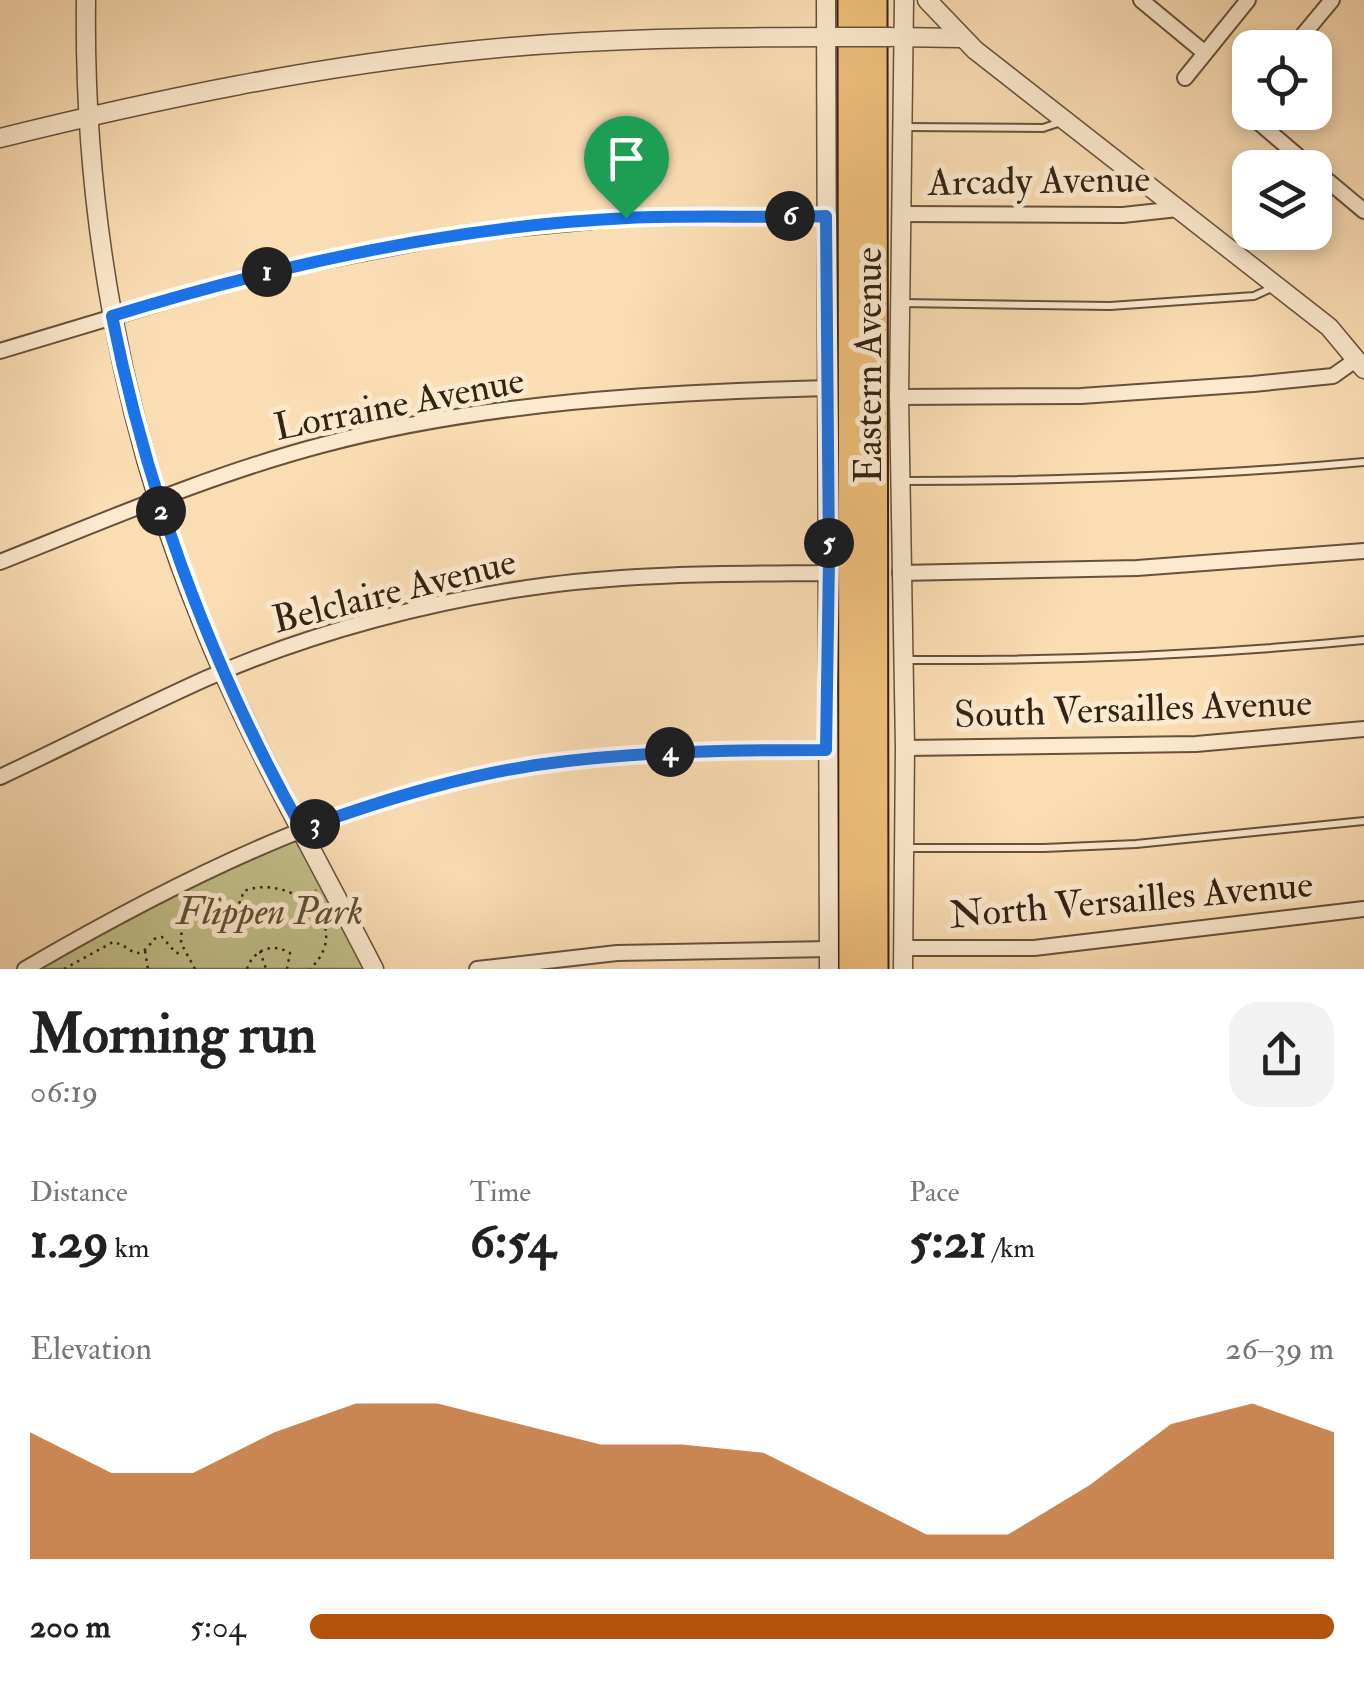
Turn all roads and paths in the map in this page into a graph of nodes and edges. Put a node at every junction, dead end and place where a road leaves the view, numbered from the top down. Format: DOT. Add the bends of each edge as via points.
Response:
graph roads {
  1 [pos="86,0"];
  2 [pos="826,0"];
  3 [pos="851,0"];
  4 [pos="874,0"];
  5 [pos="904,0"];
  6 [pos="927,0"];
  7 [pos="1141,0"];
  8 [pos="1248,0"];
  9 [pos="1332,0"];
  10 [pos="1307,30"];
  11 [pos="831,37"];
  12 [pos="898,37"];
  13 [pos="960,38"];
  14 [pos="1205,53"];
  15 [pos="1184,78"];
  16 [pos="87,116"];
  17 [pos="1065,120"];
  18 [pos="903,127"];
  19 [pos="1268,130"];
  20 [pos="0,138"];
  21 [pos="1291,150"];
  22 [pos="1332,184"];
  23 [pos="1178,209"];
  24 [pos="1364,212"];
  25 [pos="900,214"];
  26 [pos="826,216"];
  27 [pos="1277,285"];
  28 [pos="900,303"];
  29 [pos="112,316"];
  30 [pos="0,351"];
  31 [pos="1361,364"];
  32 [pos="829,388"];
  33 [pos="899,397"];
  34 [pos="1364,462"];
  35 [pos="900,482"];
  36 [pos="158,500"];
  37 [pos="1364,552"];
  38 [pos="0,562"];
  39 [pos="829,572"];
  40 [pos="900,572"];
  41 [pos="1364,640"];
  42 [pos="904,660"];
  43 [pos="223,672"];
  44 [pos="1364,729"];
  45 [pos="905,748"];
  46 [pos="826,750"];
  47 [pos="0,777"];
  48 [pos="1364,821"];
  49 [pos="302,829"];
  50 [pos="904,848"];
  51 [pos="316,890"];
  52 [pos="302,900"];
  53 [pos="1364,909"];
  54 [pos="903,948"];
  55 [pos="830,949"];
  56 [pos="145,950"];
  57 [pos="260,951"];
  58 [pos="184,953"];
  59 [pos="25,969"];
  60 [pos="64,969"];
  61 [pos="148,969"];
  62 [pos="194,969"];
  63 [pos="247,969"];
  64 [pos="266,969"];
  65 [pos="288,969"];
  66 [pos="310,969"];
  67 [pos="374,969"];
  68 [pos="477,969"];
  69 [pos="830,969"];
  70 [pos="852,969"];
  71 [pos="875,969"];
  72 [pos="903,969"];
  1 -- 16 [label="street"];
  2 -- 11 [label="street"];
  3 -- 70 [label="highway"];
  4 -- 71 [label="highway"];
  5 -- 12 [label="street, Eastern Avenue"];
  6 -- 13 [label="street"];
  7 -- 14 [label="street"];
  8 -- 14 [label="street"];
  9 -- 10 [label="street"];
  11 -- 12 [label="street, bridge"];
  11 -- 16 [label="street" via="479,50 291,75"];
  11 -- 26 [label="street"];
  12 -- 13 [label="street"];
  12 -- 18 [label="street, Eastern Avenue"];
  13 -- 17 [label="street"];
  14 -- 15 [label="street"];
  16 -- 20 [label="street"];
  16 -- 29 [label="street"];
  17 -- 18 [label="lane" via="1043,128"];
  17 -- 23 [label="street"];
  18 -- 25 [label="street, Eastern Avenue"];
  19 -- 21 [label="street"];
  22 -- 24 [label="street"];
  23 -- 25 [label="street, Arcady Avenue"];
  23 -- 27 [label="street"];
  25 -- 28 [label="street, Eastern Avenue"];
  26 -- 29 [label="street" via="626,218 467,234 256,274"];
  26 -- 32 [label="street"];
  27 -- 28 [label="lane" via="1254,296 1110,306"];
  27 -- 31 [label="street" via="1329,327"];
  28 -- 33 [label="street, Eastern Avenue"];
  29 -- 30 [label="street"];
  29 -- 36 [label="street"];
  31 -- 33 [label="street" via="1333,376 1253,384 1081,396"];
  32 -- 36 [label="street, Lorraine Avenue" via="601,400 458,418 324,444"];
  32 -- 39 [label="street"];
  33 -- 35 [label="street, Eastern Avenue"];
  34 -- 35 [label="lane" via="1126,479"];
  35 -- 40 [label="street, Eastern Avenue"];
  36 -- 38 [label="street, Lorraine Avenue"];
  36 -- 43 [label="street"];
  37 -- 40 [label="street" via="1138,568"];
  39 -- 43 [label="street, Belclaire Avenue" via="654,576 494,593 368,623"];
  39 -- 46 [label="street"];
  40 -- 42 [label="street, Eastern Avenue"];
  41 -- 42 [label="lane" via="1107,659"];
  42 -- 45 [label="street, Eastern Avenue"];
  43 -- 47 [label="street, Belclaire Avenue"];
  43 -- 49 [label="street"];
  44 -- 45 [label="street, South Versailles Avenue" via="1196,744"];
  45 -- 50 [label="street, Eastern Avenue"];
  46 -- 49 [label="street" via="684,750 564,761 420,790"];
  46 -- 55 [label="street"];
  48 -- 50 [label="lane" via="1136,844"];
  49 -- 59 [label="street" via="161,893"];
  49 -- 67 [label="street"];
  50 -- 54 [label="street, Eastern Avenue"];
  51 -- 52 [label="path"];
  52 -- 58 [label="path" via="258,887 244,891 231,912 197,907 180,925"];
  52 -- 66 [label="path" via="328,936"];
  53 -- 54 [label="street, North Versailles Avenue" via="1034,948"];
  54 -- 72 [label="street, Eastern Avenue"];
  55 -- 68 [label="street" via="617,953"];
  55 -- 69 [label="street"];
  56 -- 58 [label="path" via="159,937"];
  56 -- 60 [label="path" via="130,953 113,942"];
  56 -- 61 [label="path"];
  57 -- 63 [label="path"];
  57 -- 64 [label="path"];
  57 -- 65 [label="path" via="288,951"];
  58 -- 62 [label="path"];
}
